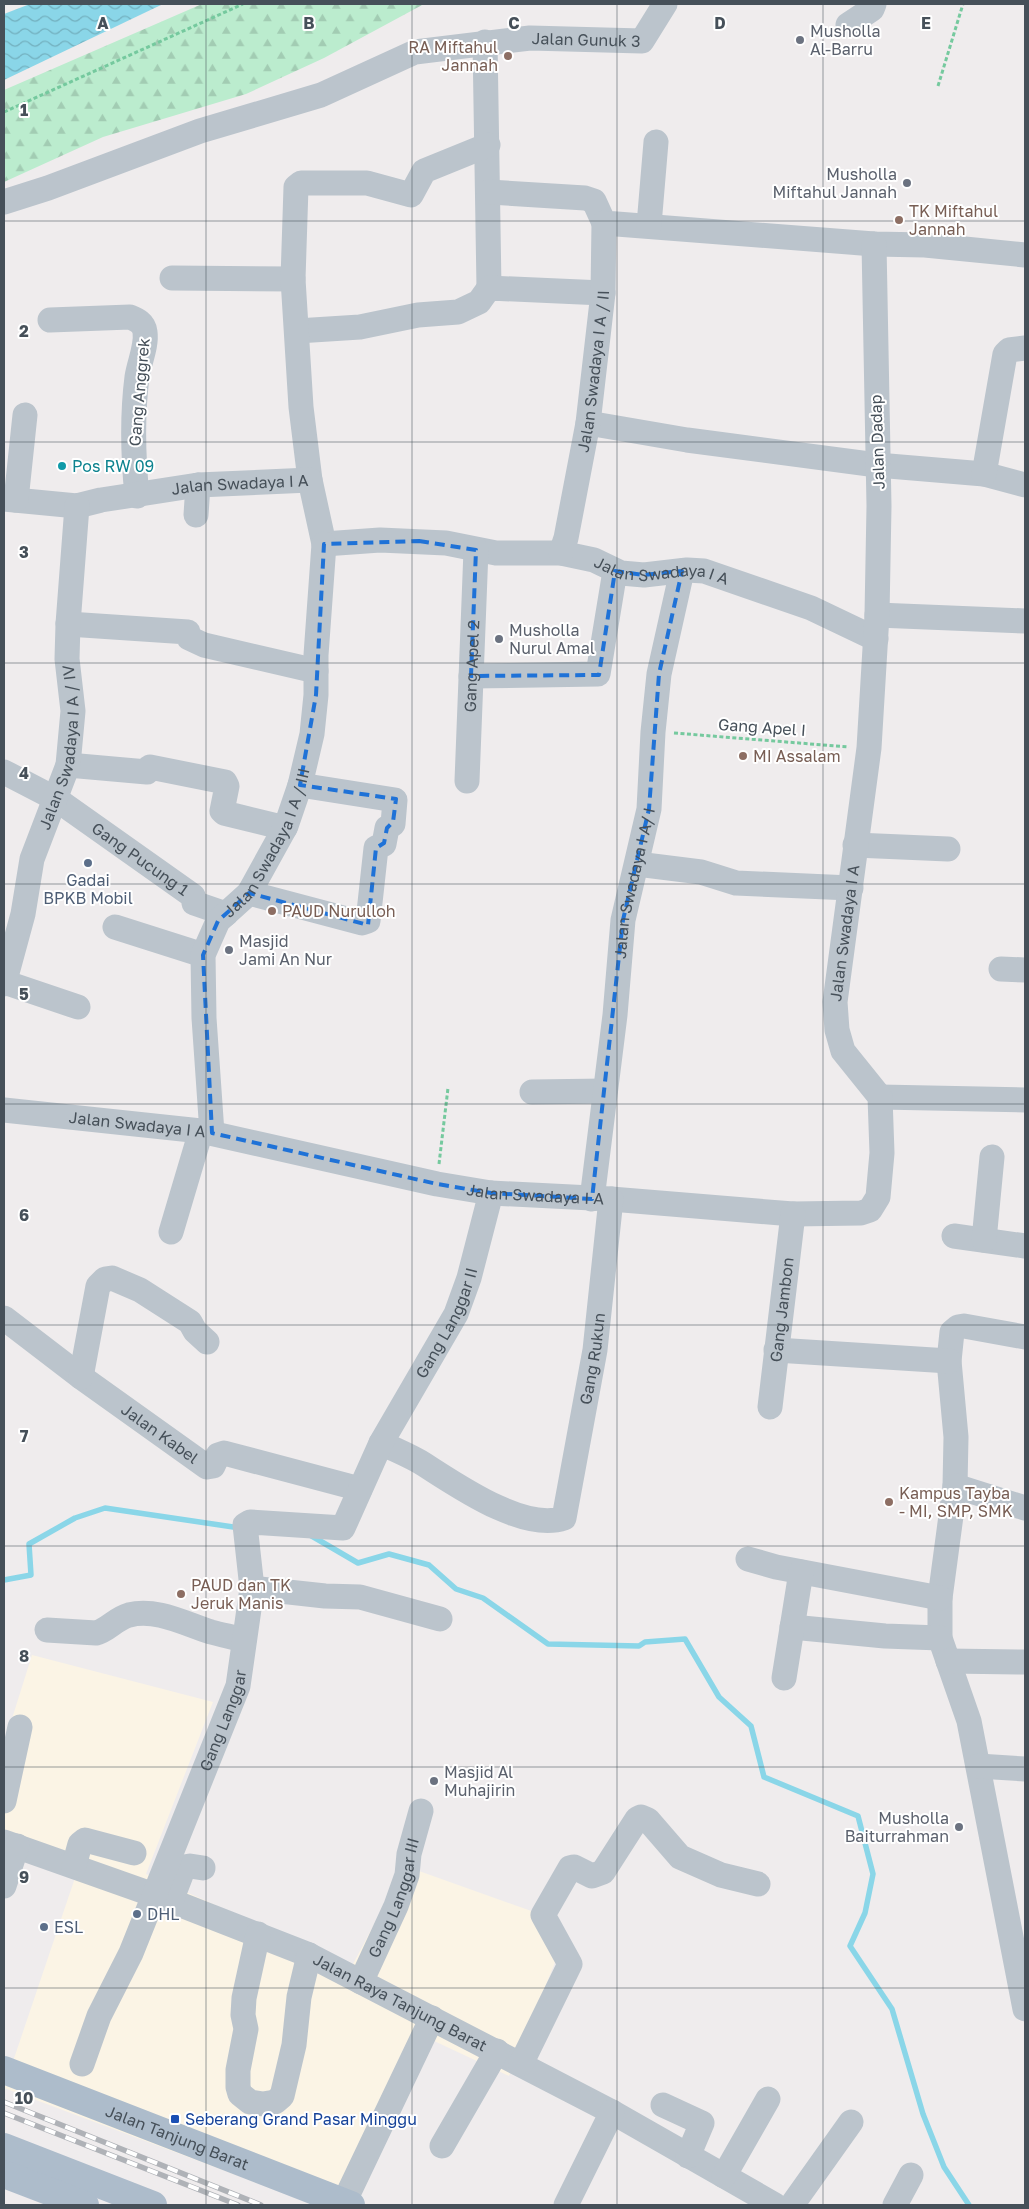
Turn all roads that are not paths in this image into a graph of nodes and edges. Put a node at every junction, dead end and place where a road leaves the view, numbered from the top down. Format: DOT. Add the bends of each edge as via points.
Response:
graph roads {
  1 [pos="665,4"];
  2 [pos="874,4"];
  3 [pos="848,25"];
  4 [pos="485,42"];
  5 [pos="656,142"];
  6 [pos="488,145"];
  7 [pos="489,192"];
  8 [pos="4,202"];
  9 [pos="604,223"];
  10 [pos="649,225"];
  11 [pos="874,244"];
  12 [pos="1025,255"];
  13 [pos="172,278"];
  14 [pos="294,279"];
  15 [pos="489,288"];
  16 [pos="603,293"];
  17 [pos="50,320"];
  18 [pos="296,331"];
  19 [pos="1025,348"];
  20 [pos="25,415"];
  21 [pos="588,423"];
  22 [pos="877,465"];
  23 [pos="984,474"];
  24 [pos="310,480"];
  25 [pos="1025,484"];
  26 [pos="198,485"];
  27 [pos="137,496"];
  28 [pos="10,499"];
  29 [pos="77,506"];
  30 [pos="196,515"];
  31 [pos="324,544"];
  32 [pos="476,550"];
  33 [pos="561,553"];
  34 [pos="615,571"];
  35 [pos="682,571"];
  36 [pos="1025,621"];
  37 [pos="68,624"];
  38 [pos="877,627"];
  39 [pos="316,671"];
  40 [pos="471,676"];
  41 [pos="68,765"];
  42 [pos="4,772"];
  43 [pos="467,781"];
  44 [pos="300,786"];
  45 [pos="56,799"];
  46 [pos="285,828"];
  47 [pos="855,845"];
  48 [pos="948,849"];
  49 [pos="637,864"];
  50 [pos="851,888"];
  51 [pos="248,893"];
  52 [pos="226,914"];
  53 [pos="115,927"];
  54 [pos="203,955"];
  55 [pos="4,983"];
  56 [pos="78,1007"];
  57 [pos="605,1091"];
  58 [pos="532,1092"];
  59 [pos="880,1097"];
  60 [pos="1025,1100"];
  61 [pos="4,1110"];
  62 [pos="206,1132"];
  63 [pos="992,1157"];
  64 [pos="491,1193"];
  65 [pos="602,1199"];
  66 [pos="793,1214"];
  67 [pos="171,1232"];
  68 [pos="954,1236"];
  69 [pos="984,1240"];
  70 [pos="1025,1246"];
  71 [pos="4,1318"];
  72 [pos="1025,1338"];
  73 [pos="207,1342"];
  74 [pos="776,1350"];
  75 [pos="949,1361"];
  76 [pos="81,1377"];
  77 [pos="770,1407"];
  78 [pos="381,1443"];
  79 [pos="956,1486"];
  80 [pos="360,1489"];
  81 [pos="1025,1508"];
  82 [pos="245,1532"];
  83 [pos="748,1558"];
  84 [pos="801,1572"];
  85 [pos="252,1588"];
  86 [pos="940,1598"];
  87 [pos="440,1619"];
  88 [pos="792,1627"];
  89 [pos="48,1630"];
  90 [pos="244,1640"];
  91 [pos="944,1650"];
  92 [pos="1025,1662"];
  93 [pos="784,1678"];
  94 [pos="20,1727"];
  95 [pos="978,1766"];
  96 [pos="1025,1768"];
  97 [pos="4,1801"];
  98 [pos="421,1811"];
  99 [pos="10,1844"];
  100 [pos="134,1853"];
  101 [pos="74,1866"];
  102 [pos="203,1868"];
  103 [pos="758,1884"];
  104 [pos="4,1886"];
  105 [pos="162,1898"];
  106 [pos="258,1934"];
  107 [pos="309,1955"];
  108 [pos="361,1982"];
  109 [pos="1025,2009"];
  110 [pos="432,2018"];
  111 [pos="497,2051"];
  112 [pos="82,2064"];
  113 [pos="521,2064"];
  114 [pos="4,2070"];
  115 [pos="768,2099"];
  116 [pos="663,2105"];
  117 [pos="612,2112"];
  118 [pos="851,2122"];
  119 [pos="442,2146"];
  120 [pos="4,2147"];
  121 [pos="688,2156"];
  122 [pos="4,2174"];
  123 [pos="911,2175"];
  124 [pos="724,2176"];
  125 [pos="350,2200"];
  126 [pos="85,2205"];
  127 [pos="154,2205"];
  128 [pos="566,2205"];
  129 [pos="775,2205"];
  130 [pos="792,2205"];
  131 [pos="895,2205"];
  1 -- 4 [label="street, Jalan Gunuk 3" via="642,41 530,38"];
  2 -- 3 [label="street" via="872,9"];
  4 -- 6 [label="street"];
  4 -- 8 [label="street" via="415,52 321,94 200,130"];
  5 -- 10 [label="street"];
  6 -- 7 [label="street"];
  6 -- 14 [label="street" via="424,170 411,195 367,183 298,184 295,190"];
  7 -- 9 [label="street" via="585,198 594,202"];
  7 -- 15 [label="street"];
  9 -- 10 [label="street"];
  9 -- 16 [label="street"];
  10 -- 11 [label="street"];
  11 -- 12 [label="street" via="925,245"];
  11 -- 22 [label="street, Jalan Dadap"];
  13 -- 14 [label="street"];
  14 -- 18 [label="street"];
  15 -- 16 [label="street, Jalan Swadaya I A / II"];
  15 -- 18 [label="street" via="479,302 458,312 418,315 360,327"];
  16 -- 21 [label="street, Jalan Swadaya I A / II"];
  17 -- 27 [label="street, Gang Anggrek" via="130,317 138,320 145,329 133,434"];
  18 -- 24 [label="street"];
  19 -- 23 [label="street" via="1008,350 1005,354"];
  20 -- 28 [label="street"];
  21 -- 22 [label="street" via="687,440"];
  21 -- 33 [label="street, Jalan Swadaya I A / II"];
  22 -- 23 [label="street"];
  22 -- 38 [label="street, Jalan Dadap"];
  23 -- 25 [label="street"];
  24 -- 26 [label="street, Jalan Swadaya I A"];
  24 -- 31 [label="street, Jalan Swadaya I A"];
  26 -- 27 [label="street, Jalan Swadaya I A"];
  26 -- 30 [label="street"];
  27 -- 29 [label="street, Jalan Swadaya I A"];
  28 -- 29 [label="street, Jalan Swadaya I A"];
  29 -- 37 [label="street, Jalan Swadaya I A / IV"];
  31 -- 32 [label="street, Jalan Swadaya I A" via="380,540 446,542"];
  31 -- 39 [label="street, Jalan Swadaya I A / III"];
  32 -- 33 [label="street, Jalan Swadaya I A" via="496,554"];
  32 -- 40 [label="street, Gang Apel 2"];
  33 -- 34 [label="street, Jalan Swadaya I A" via="594,560"];
  34 -- 35 [label="street, Jalan Swadaya I A" via="644,575"];
  34 -- 40 [label="street" via="598,674"];
  35 -- 38 [label="street, Jalan Swadaya I A" via="704,571"];
  35 -- 49 [label="street, Jalan Swadaya I A/ I" via="659,674 649,809"];
  36 -- 38 [label="street"];
  37 -- 39 [label="street" via="188,632 189,638 204,645"];
  37 -- 41 [label="street, Jalan Swadaya I A / IV" via="67,659 74,711"];
  38 -- 47 [label="street, Jalan Swadaya I A" via="869,748"];
  39 -- 44 [label="street, Jalan Swadaya I A / III" via="312,734"];
  40 -- 43 [label="street, Gang Apel 2"];
  41 -- 45 [label="street, Jalan Swadaya I A / IV"];
  41 -- 46 [label="street" via="148,772 150,767 225,782 224,813"];
  42 -- 45 [label="street"];
  44 -- 46 [label="street, Jalan Swadaya I A / III"];
  44 -- 51 [label="street" via="394,799 394,822 388,828 384,844 376,848 367,922"];
  45 -- 52 [label="street, Gang Pucung 1" via="193,896 194,903"];
  45 -- 55 [label="street, Jalan Swadaya I A / IV" via="32,859 23,914"];
  46 -- 51 [label="street, Jalan Swadaya I A / III"];
  47 -- 48 [label="street"];
  47 -- 50 [label="street, Jalan Swadaya I A"];
  49 -- 50 [label="street" via="700,872 736,883"];
  49 -- 57 [label="street, Jalan Swadaya I A/ I" via="623,920"];
  50 -- 59 [label="street, Jalan Swadaya I A" via="835,1002 837,1030 843,1051"];
  51 -- 52 [label="street, Jalan Swadaya I A / III"];
  52 -- 54 [label="street, Jalan Swadaya I A / III" via="211,933"];
  53 -- 54 [label="street"];
  54 -- 62 [label="street, Jalan Swadaya I A / III"];
  55 -- 56 [label="street"];
  57 -- 58 [label="street"];
  57 -- 65 [label="street, Jalan Swadaya I A/ I"];
  59 -- 60 [label="street"];
  59 -- 66 [label="street, Jalan Swadaya I A" via="882,1153 875,1205 861,1213"];
  61 -- 62 [label="street, Jalan Swadaya I A"];
  62 -- 64 [label="street, Jalan Swadaya I A" via="437,1184"];
  62 -- 67 [label="street"];
  63 -- 69 [label="street"];
  64 -- 65 [label="street, Jalan Swadaya I A"];
  64 -- 78 [label="street, Gang Langgar II" via="456,1314"];
  65 -- 66 [label="street, Jalan Swadaya I A"];
  65 -- 78 [label="street, Gang Rukun" via="595,1350 564,1518 535,1519 473,1496 424,1464"];
  66 -- 74 [label="street, Gang Jambon"];
  68 -- 69 [label="street"];
  69 -- 70 [label="street"];
  71 -- 76 [label="street, Jalan Kabel"];
  72 -- 75 [label="street" via="964,1326 951,1337"];
  73 -- 76 [label="street" via="190,1322 140,1290 112,1278 105,1279 98,1286"];
  74 -- 75 [label="street"];
  74 -- 77 [label="street, Gang Jambon"];
  75 -- 79 [label="street" via="956,1437"];
  76 -- 80 [label="street, Jalan Kabel" via="207,1466 212,1466 218,1455 224,1453"];
  78 -- 80 [label="street, Gang Langgar II"];
  79 -- 81 [label="street"];
  79 -- 86 [label="street"];
  80 -- 82 [label="street, Gang Langgar II" via="341,1529 250,1522 246,1523"];
  82 -- 85 [label="street, Gang Langgar"];
  83 -- 84 [label="street"];
  84 -- 86 [label="street"];
  84 -- 88 [label="street"];
  85 -- 87 [label="street" via="360,1597"];
  85 -- 90 [label="street, Gang Langgar"];
  86 -- 91 [label="street"];
  88 -- 91 [label="street" via="885,1636"];
  88 -- 93 [label="street"];
  89 -- 90 [label="street" via="96,1633 114,1621 144,1613"];
  90 -- 105 [label="street, Gang Langgar" via="238,1686"];
  91 -- 92 [label="street"];
  91 -- 95 [label="street" via="969,1721"];
  94 -- 97 [label="street"];
  95 -- 96 [label="street"];
  95 -- 109 [label="street"];
  98 -- 108 [label="street, Gang Langgar III" via="410,1847 407,1875"];
  99 -- 101 [label="street, Jalan Raya Tanjung Barat"];
  99 -- 104 [label="street"];
  100 -- 101 [label="street" via="85,1840 80,1844"];
  101 -- 105 [label="street, Jalan Raya Tanjung Barat"];
  102 -- 105 [label="street" via="184,1868"];
  103 -- 113 [label="street" via="721,1875 680,1857 648,1820 641,1817 603,1872 592,1876 570,1868 543,1915 570,1964"];
  105 -- 106 [label="street, Jalan Raya Tanjung Barat"];
  105 -- 112 [label="street" via="99,2016"];
  106 -- 107 [label="street, Jalan Raya Tanjung Barat"];
  106 -- 107 [label="street" via="244,1998 246,2029 238,2070 240,2094 250,2102 275,2102 282,2096"];
  107 -- 108 [label="street, Jalan Raya Tanjung Barat"];
  108 -- 110 [label="street, Jalan Raya Tanjung Barat"];
  110 -- 111 [label="street, Jalan Raya Tanjung Barat"];
  110 -- 125 [label="street"];
  111 -- 113 [label="street, Jalan Raya Tanjung Barat"];
  111 -- 119 [label="street"];
  113 -- 117 [label="street, Jalan Raya Tanjung Barat"];
  114 -- 125 [label="main road, Jalan Tanjung Barat"];
  115 -- 124 [label="street"];
  116 -- 121 [label="street" via="702,2123"];
  117 -- 121 [label="street, Jalan Raya Tanjung Barat"];
  117 -- 128 [label="street"];
  118 -- 130 [label="street"];
  120 -- 127 [label="main road"];
  121 -- 124 [label="street, Jalan Raya Tanjung Barat"];
  122 -- 126 [label="main road"];
  123 -- 131 [label="street"];
  124 -- 129 [label="street, Jalan Raya Tanjung Barat"];
}
